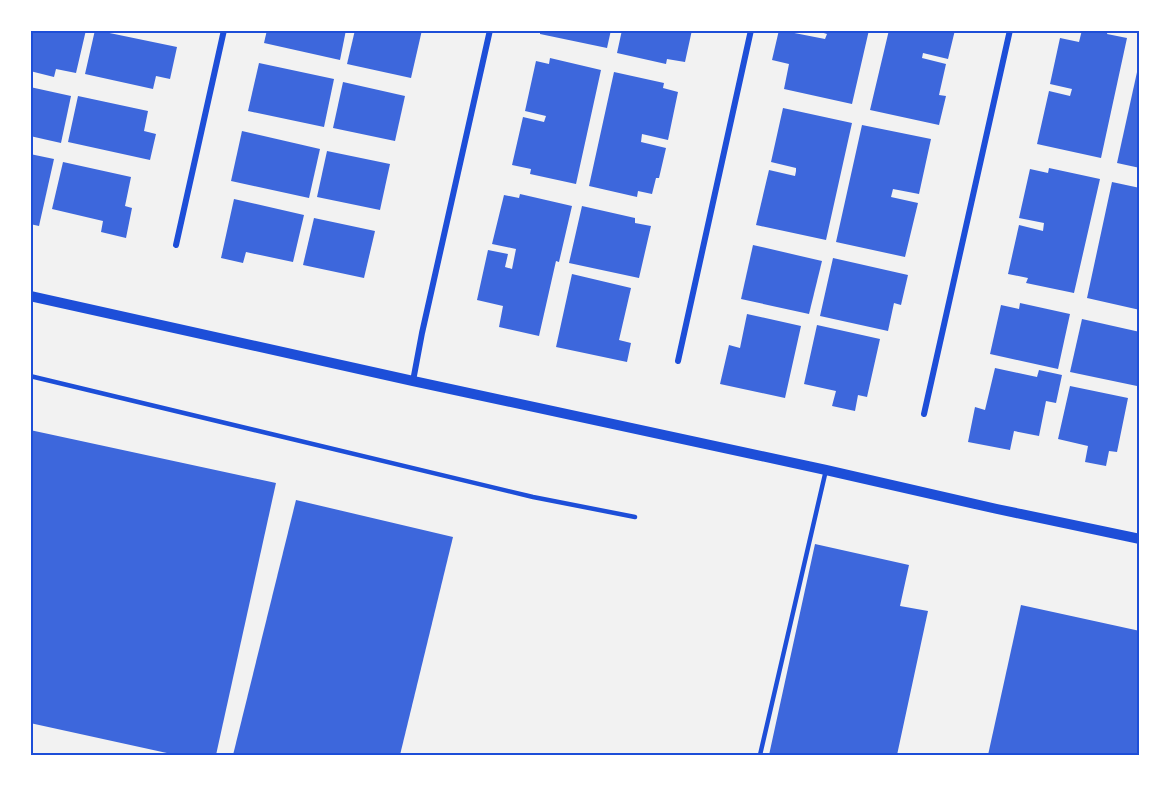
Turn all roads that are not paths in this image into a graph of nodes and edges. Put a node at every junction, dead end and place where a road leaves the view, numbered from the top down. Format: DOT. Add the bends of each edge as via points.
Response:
graph roads {
  1 [pos="224,30"];
  2 [pos="490,30"];
  3 [pos="751,30"];
  4 [pos="1010,30"];
  5 [pos="176,245"];
  6 [pos="30,296"];
  7 [pos="678,361"];
  8 [pos="30,376"];
  9 [pos="413,381"];
  10 [pos="924,414"];
  11 [pos="826,470"];
  12 [pos="635,517"];
  13 [pos="1140,539"];
  14 [pos="760,755"];
  1 -- 5 [label="street"];
  2 -- 9 [label="street"];
  3 -- 7 [label="street"];
  4 -- 10 [label="street"];
  6 -- 9 [label="street"];
  8 -- 12 [label="lane" via="522,494"];
  9 -- 11 [label="street"];
  11 -- 13 [label="street"];
  11 -- 14 [label="lane"];
}
